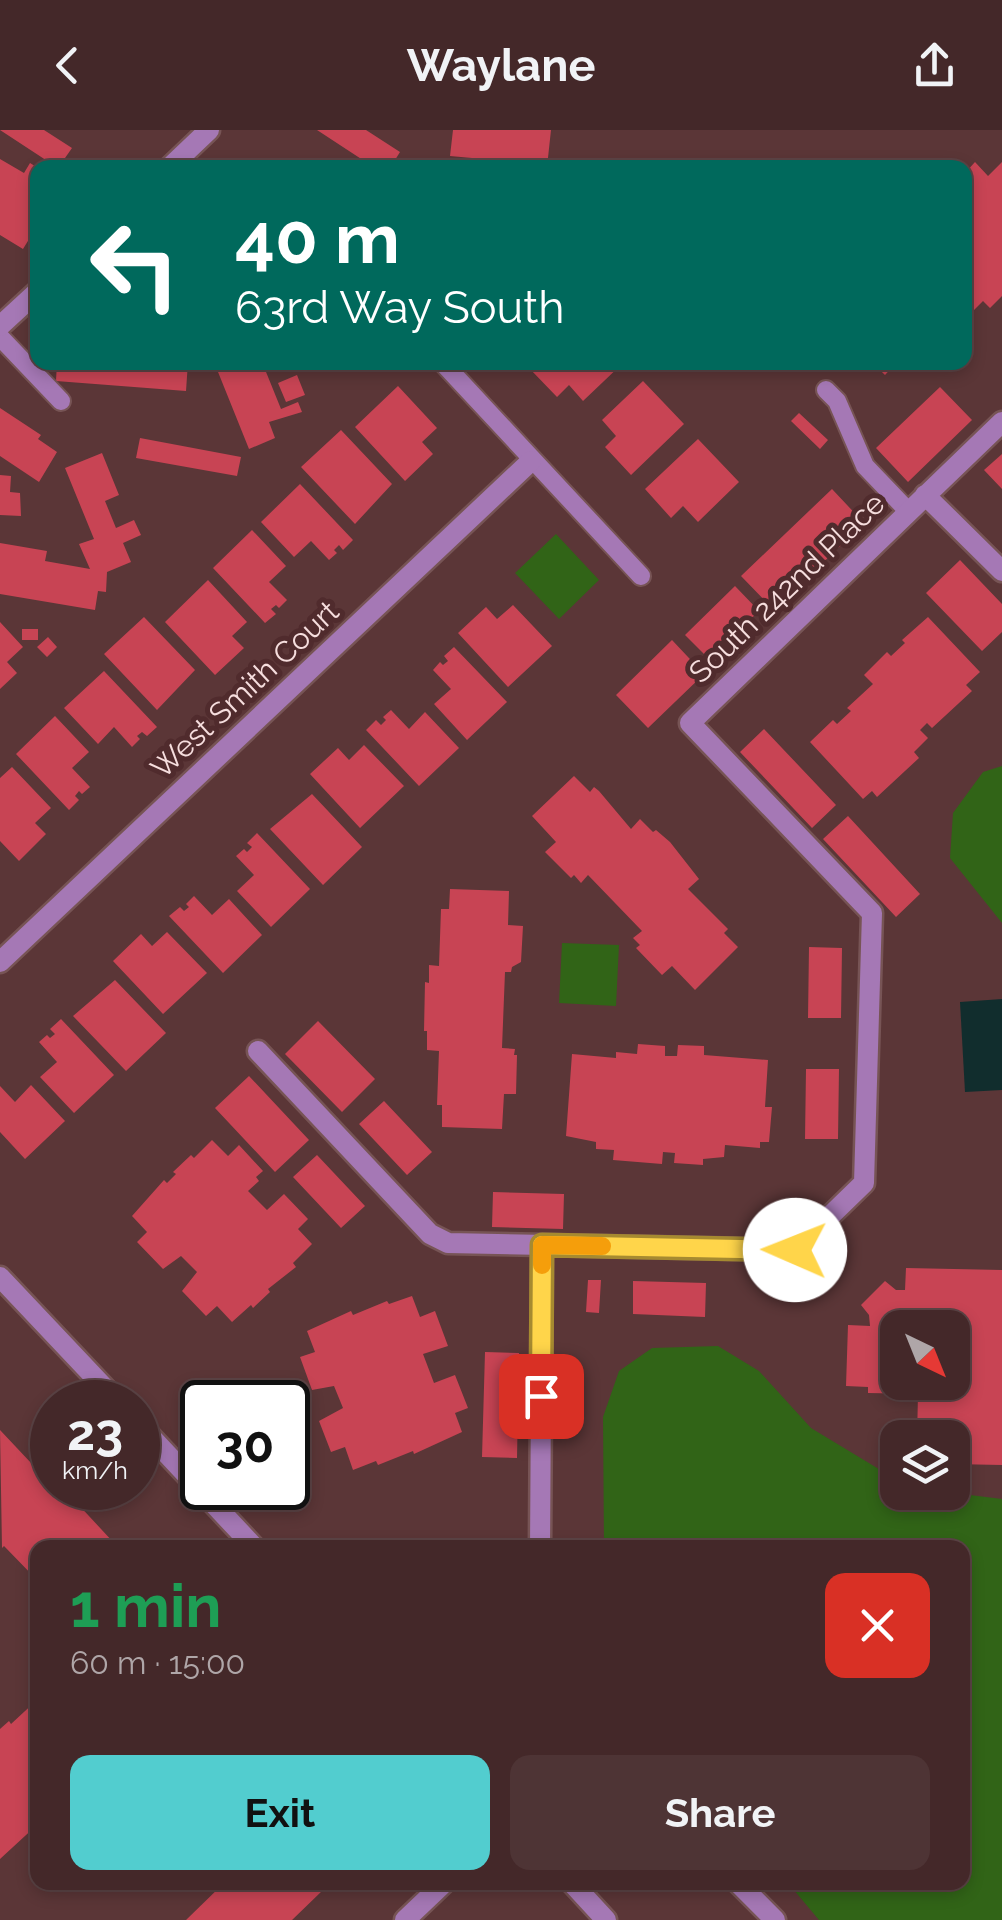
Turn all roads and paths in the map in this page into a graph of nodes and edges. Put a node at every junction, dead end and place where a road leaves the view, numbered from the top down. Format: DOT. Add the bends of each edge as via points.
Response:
graph roads {
  1 [pos="209,130"];
  2 [pos="177,160"];
  3 [pos="30,298"];
  4 [pos="0,326"];
  5 [pos="0,336"];
  6 [pos="30,368"];
  7 [pos="31,370"];
  8 [pos="449,370"];
  9 [pos="826,390"];
  10 [pos="60,401"];
  11 [pos="1002,422"];
  12 [pos="531,461"];
  13 [pos="926,496"];
  14 [pos="909,512"];
  15 [pos="1002,571"];
  16 [pos="641,576"];
  17 [pos="0,962"];
  18 [pos="258,1051"];
  19 [pos="542,1245"];
  20 [pos="0,1277"];
  21 [pos="97,1380"];
  22 [pos="160,1447"];
  23 [pos="248,1540"];
  24 [pos="540,1540"];
  25 [pos="437,1890"];
  26 [pos="578,1890"];
  27 [pos="746,1890"];
  28 [pos="406,1920"];
  29 [pos="606,1920"];
  30 [pos="774,1920"];
  1 -- 2 [label="street"];
  3 -- 4 [label="street"];
  5 -- 6 [label="lane"];
  7 -- 10 [label="lane"];
  8 -- 12 [label="lane"];
  9 -- 14 [label="lane" via="865,466"];
  11 -- 13 [label="street, South 242nd Place"];
  12 -- 16 [label="lane"];
  12 -- 17 [label="street, West Smith Court"];
  13 -- 14 [label="street, South 242nd Place"];
  13 -- 15 [label="street"];
  14 -- 19 [label="street, South 242nd Place" via="690,723 872,913 864,1183 795,1250"];
  18 -- 19 [label="street, South 242nd Place" via="430,1234 448,1243"];
  19 -- 24 [label="street"];
  20 -- 21 [label="street"];
  22 -- 23 [label="street"];
  25 -- 28 [label="street"];
  26 -- 29 [label="street"];
  27 -- 30 [label="street"];
}
